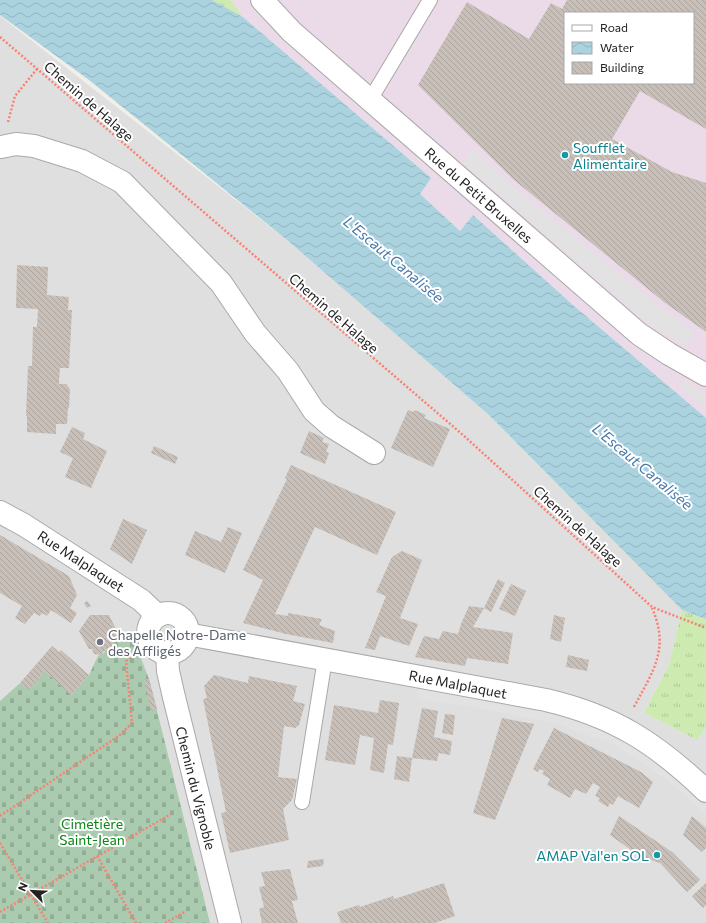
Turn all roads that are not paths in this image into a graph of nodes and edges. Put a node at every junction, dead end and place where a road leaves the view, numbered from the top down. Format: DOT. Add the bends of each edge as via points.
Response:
graph roads {
  1 [pos="262,0"];
  2 [pos="430,0"];
  3 [pos="370,100"];
  4 [pos="0,151"];
  5 [pos="706,375"];
  6 [pos="374,453"];
  7 [pos="0,512"];
  8 [pos="158,616"];
  9 [pos="187,634"];
  10 [pos="160,649"];
  11 [pos="325,659"];
  12 [pos="706,790"];
  13 [pos="302,802"];
  14 [pos="230,923"];
  1 -- 3 [label="street, Rue du Petit Bruxelles" via="292,32"];
  2 -- 3 [label="lane"];
  3 -- 5 [label="street, Rue du Petit Bruxelles" via="640,334"];
  4 -- 6 [label="street" via="16,144 34,146 82,161 122,182 221,283 255,333 288,371 314,412"];
  7 -- 8 [label="street, Rue Malplaquet" via="141,600"];
  8 -- 9 [label="street" via="169,613 178,616 186,625"];
  8 -- 10 [label="street" via="151,622 148,633 149,639"];
  9 -- 10 [label="street" via="185,642 176,651"];
  9 -- 11 [label="street, Rue Malplaquet"];
  10 -- 14 [label="street, Chemin du Vignoble" via="168,671"];
  11 -- 12 [label="street, Rue Malplaquet" via="546,700 590,713 623,727 678,764"];
  11 -- 13 [label="lane"];
}
